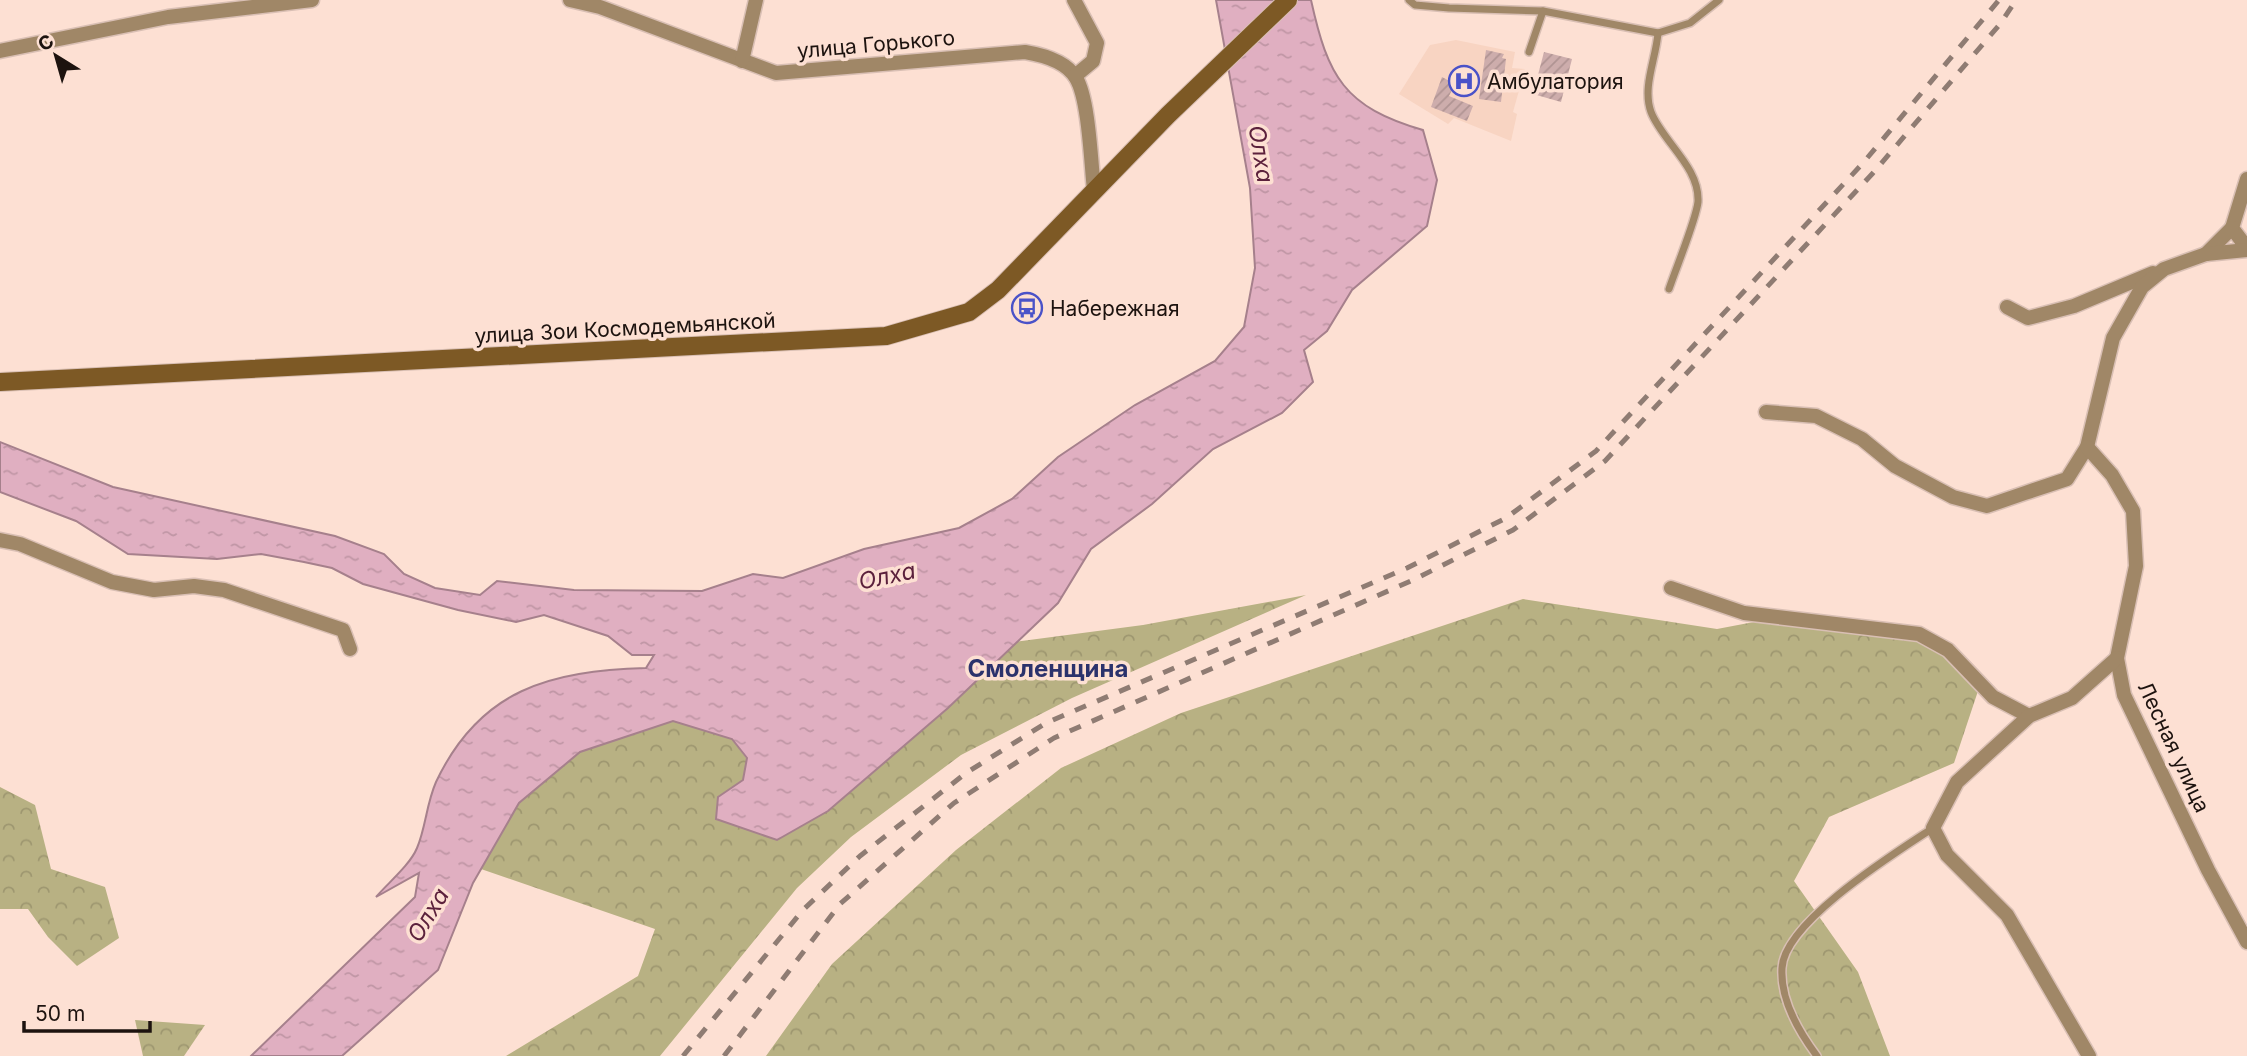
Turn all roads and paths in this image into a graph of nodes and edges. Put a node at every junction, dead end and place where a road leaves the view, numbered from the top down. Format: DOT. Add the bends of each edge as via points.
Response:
graph roads {
  1 [pos="312,0"];
  2 [pos="570,0"];
  3 [pos="756,0"];
  4 [pos="1074,0"];
  5 [pos="1288,0"];
  6 [pos="1409,0"];
  7 [pos="1719,0"];
  8 [pos="1543,11"];
  9 [pos="1658,33"];
  10 [pos="0,51"];
  11 [pos="1529,52"];
  12 [pos="742,61"];
  13 [pos="1075,76"];
  14 [pos="2247,180"];
  15 [pos="1094,190"];
  16 [pos="2232,228"];
  17 [pos="2247,249"];
  18 [pos="2206,254"];
  19 [pos="2164,269"];
  20 [pos="1669,289"];
  21 [pos="2007,307"];
  22 [pos="0,382"];
  23 [pos="1766,412"];
  24 [pos="2087,447"];
  25 [pos="0,540"];
  26 [pos="1671,589"];
  27 [pos="350,649"];
  28 [pos="2117,658"];
  29 [pos="2029,716"];
  30 [pos="1933,828"];
  31 [pos="2247,942"];
  32 [pos="1817,1056"];
  33 [pos="2089,1056"];
  1 -- 10 [label="street" via="168,17"];
  2 -- 12 [label="street, улица Горького"];
  3 -- 12 [label="street"];
  4 -- 13 [label="street" via="1097,43 1093,61"];
  5 -- 15 [label="main road, улица Зои Космодемьянской"];
  6 -- 8 [label="lane" via="1415,5 1449,8"];
  7 -- 9 [label="lane" via="1690,23"];
  8 -- 9 [label="lane"];
  8 -- 11 [label="lane"];
  9 -- 20 [label="lane" via="1649,74 1651,112 1688,166 1698,201"];
  12 -- 13 [label="street, улица Горького" via="776,73 1025,52 1048,56"];
  13 -- 15 [label="street" via="1082,91"];
  14 -- 16 [label="street"];
  15 -- 22 [label="main road, улица Зои Космодемьянской" via="998,290 968,312 886,336"];
  16 -- 17 [label="street"];
  16 -- 18 [label="street"];
  17 -- 18 [label="street"];
  18 -- 19 [label="street"];
  19 -- 21 [label="street" via="2074,306 2028,318"];
  19 -- 24 [label="street" via="2142,287 2113,338"];
  23 -- 24 [label="street" via="1816,416 1862,439 1895,466 1953,498 1987,506 2067,479"];
  24 -- 28 [label="street, Лесная улица" via="2112,475 2133,511 2136,566"];
  25 -- 27 [label="street" via="111,582 154,590 194,586 225,590 342,630"];
  26 -- 29 [label="street" via="1744,613 1919,634 1948,650 1993,697"];
  28 -- 29 [label="street" via="2072,698"];
  28 -- 31 [label="street, Лесная улица" via="2124,695"];
  29 -- 30 [label="street" via="1957,782"];
  30 -- 32 [label="lane" via="1817,911 1790,943 1782,967 1785,992 1798,1031"];
  30 -- 33 [label="street" via="1947,855 2007,915"];
}
